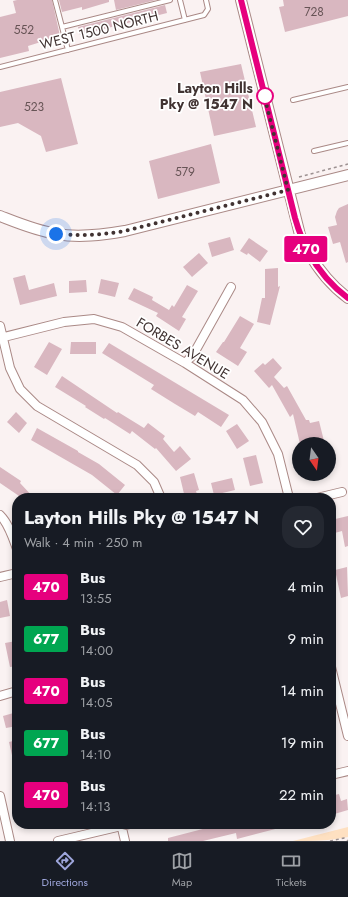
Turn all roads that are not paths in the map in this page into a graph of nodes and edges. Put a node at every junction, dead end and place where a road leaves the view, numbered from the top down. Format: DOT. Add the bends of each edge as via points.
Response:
graph roads {
  1 [pos="55,0"];
  2 [pos="170,0"];
  3 [pos="180,0"];
  4 [pos="207,0"];
  5 [pos="241,0"];
  6 [pos="185,20"];
  7 [pos="62,27"];
  8 [pos="68,50"];
  9 [pos="0,67"];
  10 [pos="348,86"];
  11 [pos="293,100"];
  12 [pos="348,143"];
  13 [pos="314,152"];
  14 [pos="348,175"];
  15 [pos="288,190"];
  16 [pos="0,216"];
  17 [pos="231,287"];
  18 [pos="348,298"];
  19 [pos="0,326"];
  20 [pos="1,338"];
  21 [pos="185,362"];
  22 [pos="342,492"];
  23 [pos="159,493"];
  24 [pos="288,493"];
  25 [pos="336,493"];
  26 [pos="0,515"];
  27 [pos="12,534"];
  28 [pos="12,574"];
  29 [pos="0,577"];
  30 [pos="336,687"];
  31 [pos="12,692"];
  32 [pos="0,696"];
  33 [pos="348,736"];
  34 [pos="348,771"];
  35 [pos="336,775"];
  36 [pos="0,796"];
  37 [pos="108,829"];
  38 [pos="124,829"];
  39 [pos="10,841"];
  40 [pos="58,841"];
  41 [pos="126,841"];
  1 -- 7 [label="lane"];
  2 -- 7 [label="lane"];
  3 -- 6 [label="lane"];
  4 -- 6 [label="lane, WEST 1500 NORTH" via="208,9 204,15"];
  5 -- 15 [label="street"];
  6 -- 8 [label="lane, WEST 1500 NORTH"];
  7 -- 8 [label="lane"];
  8 -- 9 [label="lane, WEST 1500 NORTH"];
  10 -- 11 [label="lane"];
  12 -- 13 [label="lane"];
  14 -- 15 [label="street"];
  15 -- 16 [label="street" via="125,231 98,235 56,234 18,224"];
  15 -- 18 [label="street" via="298,230 308,253 326,278"];
  17 -- 21 [label="street" via="193,355"];
  19 -- 20 [label="street"];
  20 -- 21 [label="street, FORBES AVENUE" via="64,322 94,319 122,327"];
  20 -- 23 [label="street" via="10,368 20,389 37,406 137,465 154,482"];
  21 -- 24 [label="street, FORBES AVENUE" via="243,400 262,422 278,454"];
  22 -- 25 [label="street"];
  26 -- 27 [label="street"];
  28 -- 29 [label="street"];
  30 -- 33 [label="street"];
  31 -- 32 [label="street"];
  34 -- 35 [label="street"];
  36 -- 39 [label="street"];
  37 -- 40 [label="street"];
  38 -- 41 [label="street"];
}
